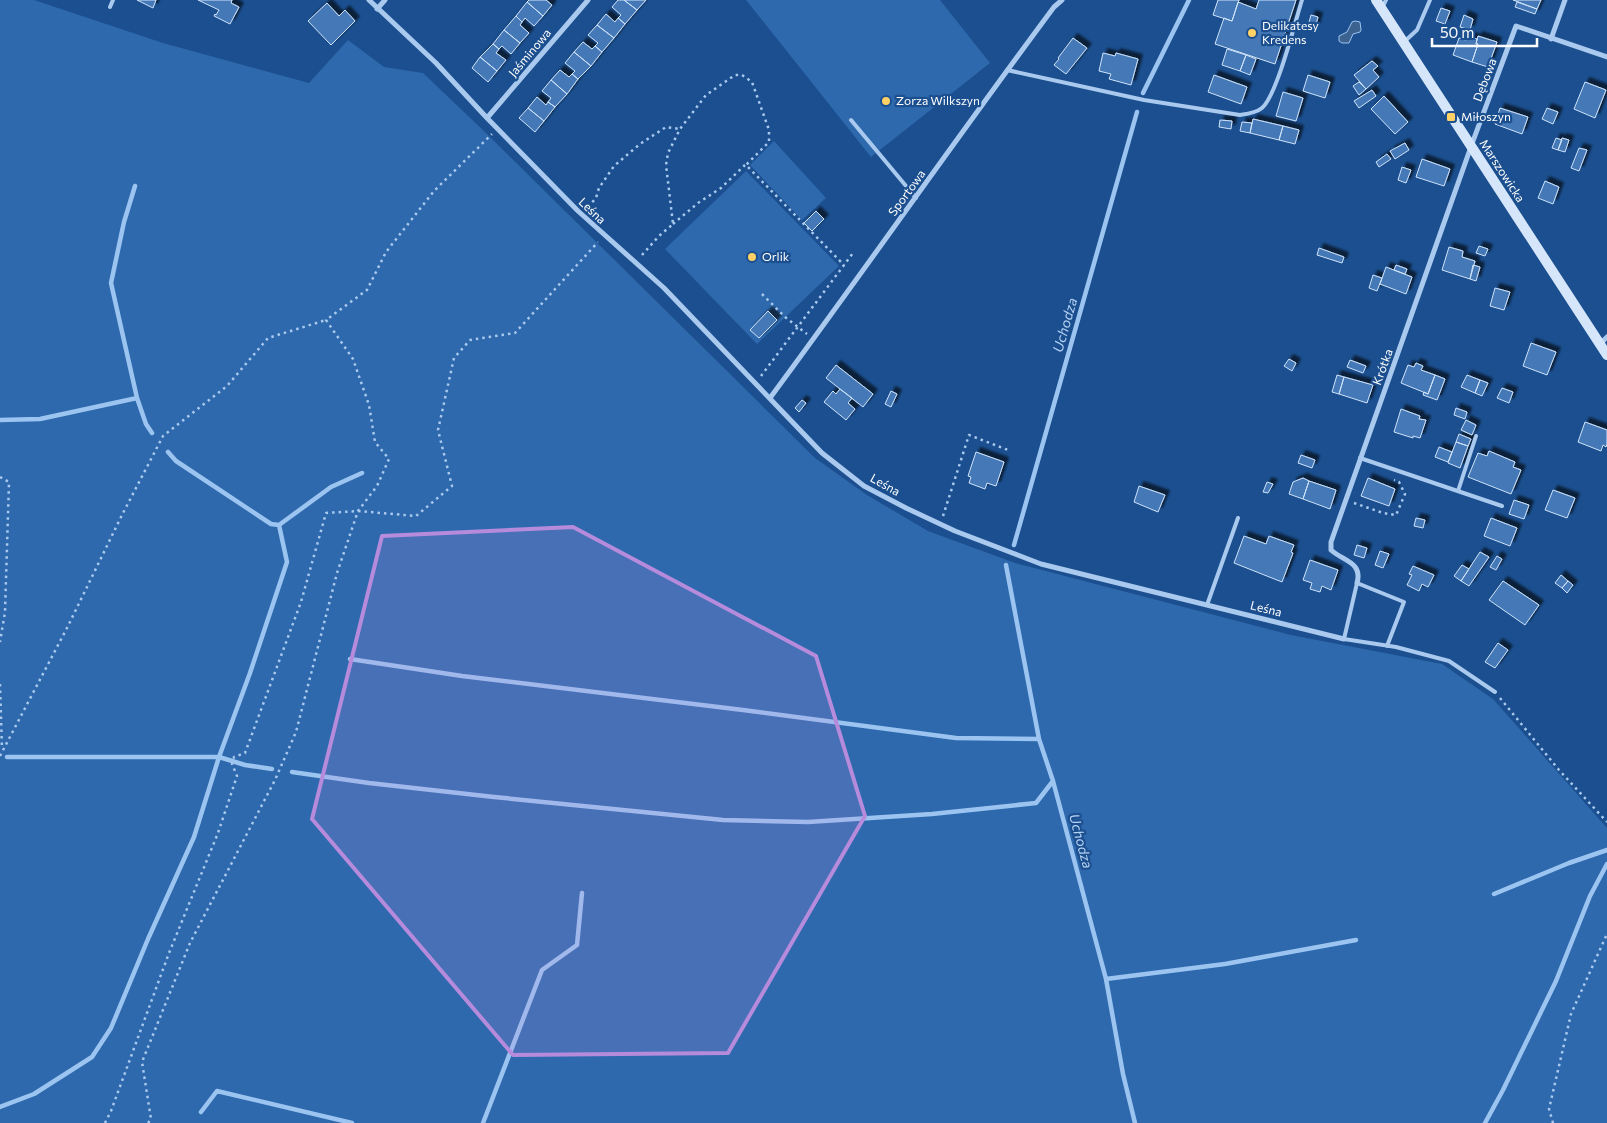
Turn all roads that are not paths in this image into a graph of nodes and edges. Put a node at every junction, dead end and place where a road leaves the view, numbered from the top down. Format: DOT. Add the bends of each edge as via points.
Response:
graph roads {
  1 [pos="113,0"];
  2 [pos="368,0"];
  3 [pos="385,0"];
  4 [pos="588,0"];
  5 [pos="1062,0"];
  6 [pos="1302,0"];
  7 [pos="1430,0"];
  8 [pos="1565,0"];
  9 [pos="1381,2"];
  10 [pos="110,7"];
  11 [pos="377,9"];
  12 [pos="1551,39"];
  13 [pos="1404,43"];
  14 [pos="1607,58"];
  15 [pos="1007,70"];
  16 [pos="487,118"];
  17 [pos="851,120"];
  18 [pos="1471,146"];
  19 [pos="916,198"];
  20 [pos="1604,341"];
  21 [pos="1607,355"];
  22 [pos="770,398"];
  23 [pos="1476,436"];
  24 [pos="1360,458"];
  25 [pos="1458,491"];
  26 [pos="1502,506"];
  27 [pos="1238,518"];
  28 [pos="1357,583"];
  29 [pos="1207,605"];
  30 [pos="1344,639"];
  31 [pos="1387,646"];
  32 [pos="1495,692"];
  1 -- 10 [label="lane"];
  2 -- 11 [label="street, Leśna"];
  3 -- 11 [label="street"];
  4 -- 16 [label="street, Jaśminowa"];
  5 -- 15 [label="street, Sportowa"];
  6 -- 15 [label="lane" via="1272,94 1262,108 1252,113 1240,115 1144,100"];
  7 -- 13 [label="lane" via="1417,30"];
  8 -- 12 [label="street"];
  9 -- 13 [label="street, Marszowicka"];
  11 -- 16 [label="street, Leśna" via="436,62"];
  12 -- 14 [label="street, Dębowa"];
  12 -- 18 [label="street, Dębowa" via="1516,26"];
  13 -- 18 [label="street, Marszowicka"];
  15 -- 19 [label="street, Sportowa"];
  16 -- 22 [label="street, Leśna" via="581,214 664,288"];
  17 -- 19 [label="lane"];
  18 -- 20 [label="street, Marszowicka"];
  18 -- 24 [label="street, Krótka"];
  19 -- 22 [label="street, Sportowa"];
  20 -- 21 [label="street, Marszowicka"];
  22 -- 29 [label="street, Leśna" via="822,453 864,486 906,508 1041,564"];
  23 -- 25 [label="lane"];
  24 -- 25 [label="lane"];
  24 -- 28 [label="street, Krótka" via="1331,542 1331,550 1356,567"];
  25 -- 26 [label="lane"];
  27 -- 29 [label="lane"];
  28 -- 30 [label="lane"];
  28 -- 31 [label="lane" via="1404,602"];
  29 -- 30 [label="street, Leśna"];
  30 -- 31 [label="lane, Leśna"];
  31 -- 32 [label="lane, Leśna" via="1449,661"];
}
